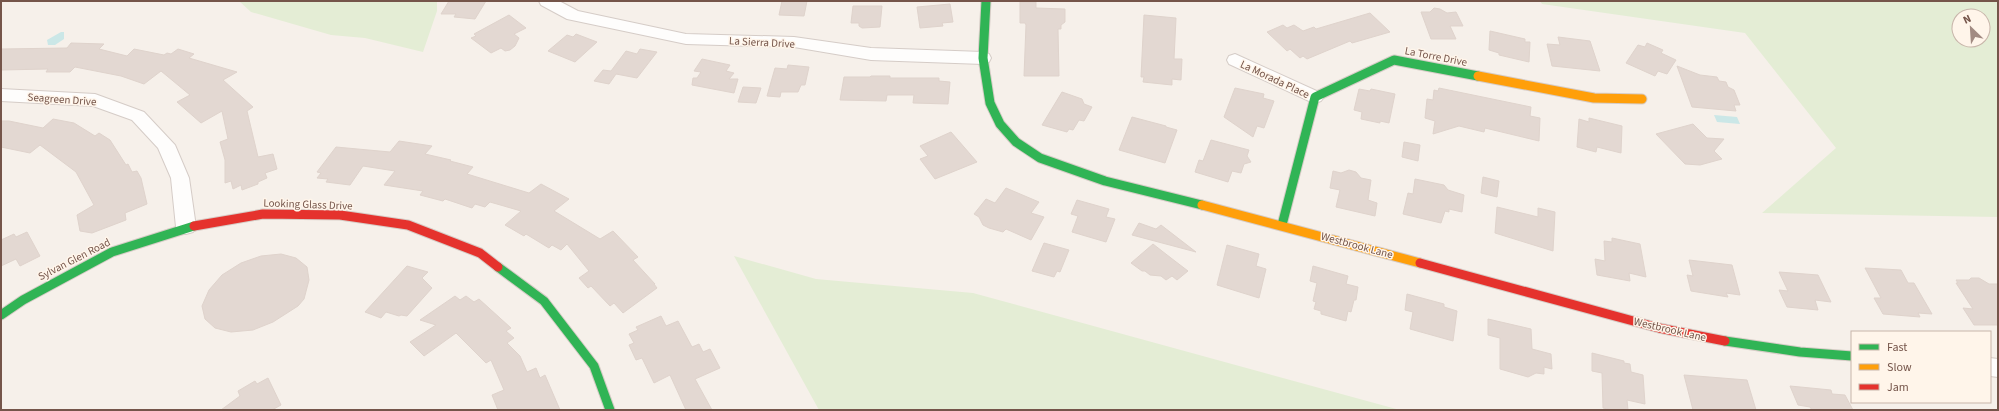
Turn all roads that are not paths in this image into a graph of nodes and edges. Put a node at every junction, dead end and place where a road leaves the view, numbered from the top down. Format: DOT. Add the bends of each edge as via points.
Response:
graph roads {
  1 [pos="547,1"];
  2 [pos="986,1"];
  3 [pos="982,58"];
  4 [pos="1235,60"];
  5 [pos="1,95"];
  6 [pos="1315,97"];
  7 [pos="1642,99"];
  8 [pos="1282,225"];
  9 [pos="186,227"];
  10 [pos="1,315"];
  11 [pos="1851,356"];
  12 [pos="610,410"];
  1 -- 3 [label="street, La Sierra Drive" via="573,15 686,38 794,42 871,54"];
  2 -- 3 [label="street, Westbrook Lane"];
  3 -- 8 [label="street, Westbrook Lane" via="990,104 1000,124 1016,142 1040,158 1105,181"];
  4 -- 6 [label="street, La Morada Place"];
  5 -- 9 [label="street, Seagreen Drive" via="95,100 138,116 166,144 180,178"];
  6 -- 7 [label="street, La Torre Drive" via="1394,60 1594,98"];
  6 -- 8 [label="street"];
  8 -- 11 [label="street, Westbrook Lane" via="1659,328 1800,352"];
  9 -- 10 [label="street, Sylvan Glen Road" via="112,252 23,300"];
  9 -- 12 [label="street, Looking Glass Drive" via="263,214 340,215 408,225 480,253 544,301 594,366"];
}
